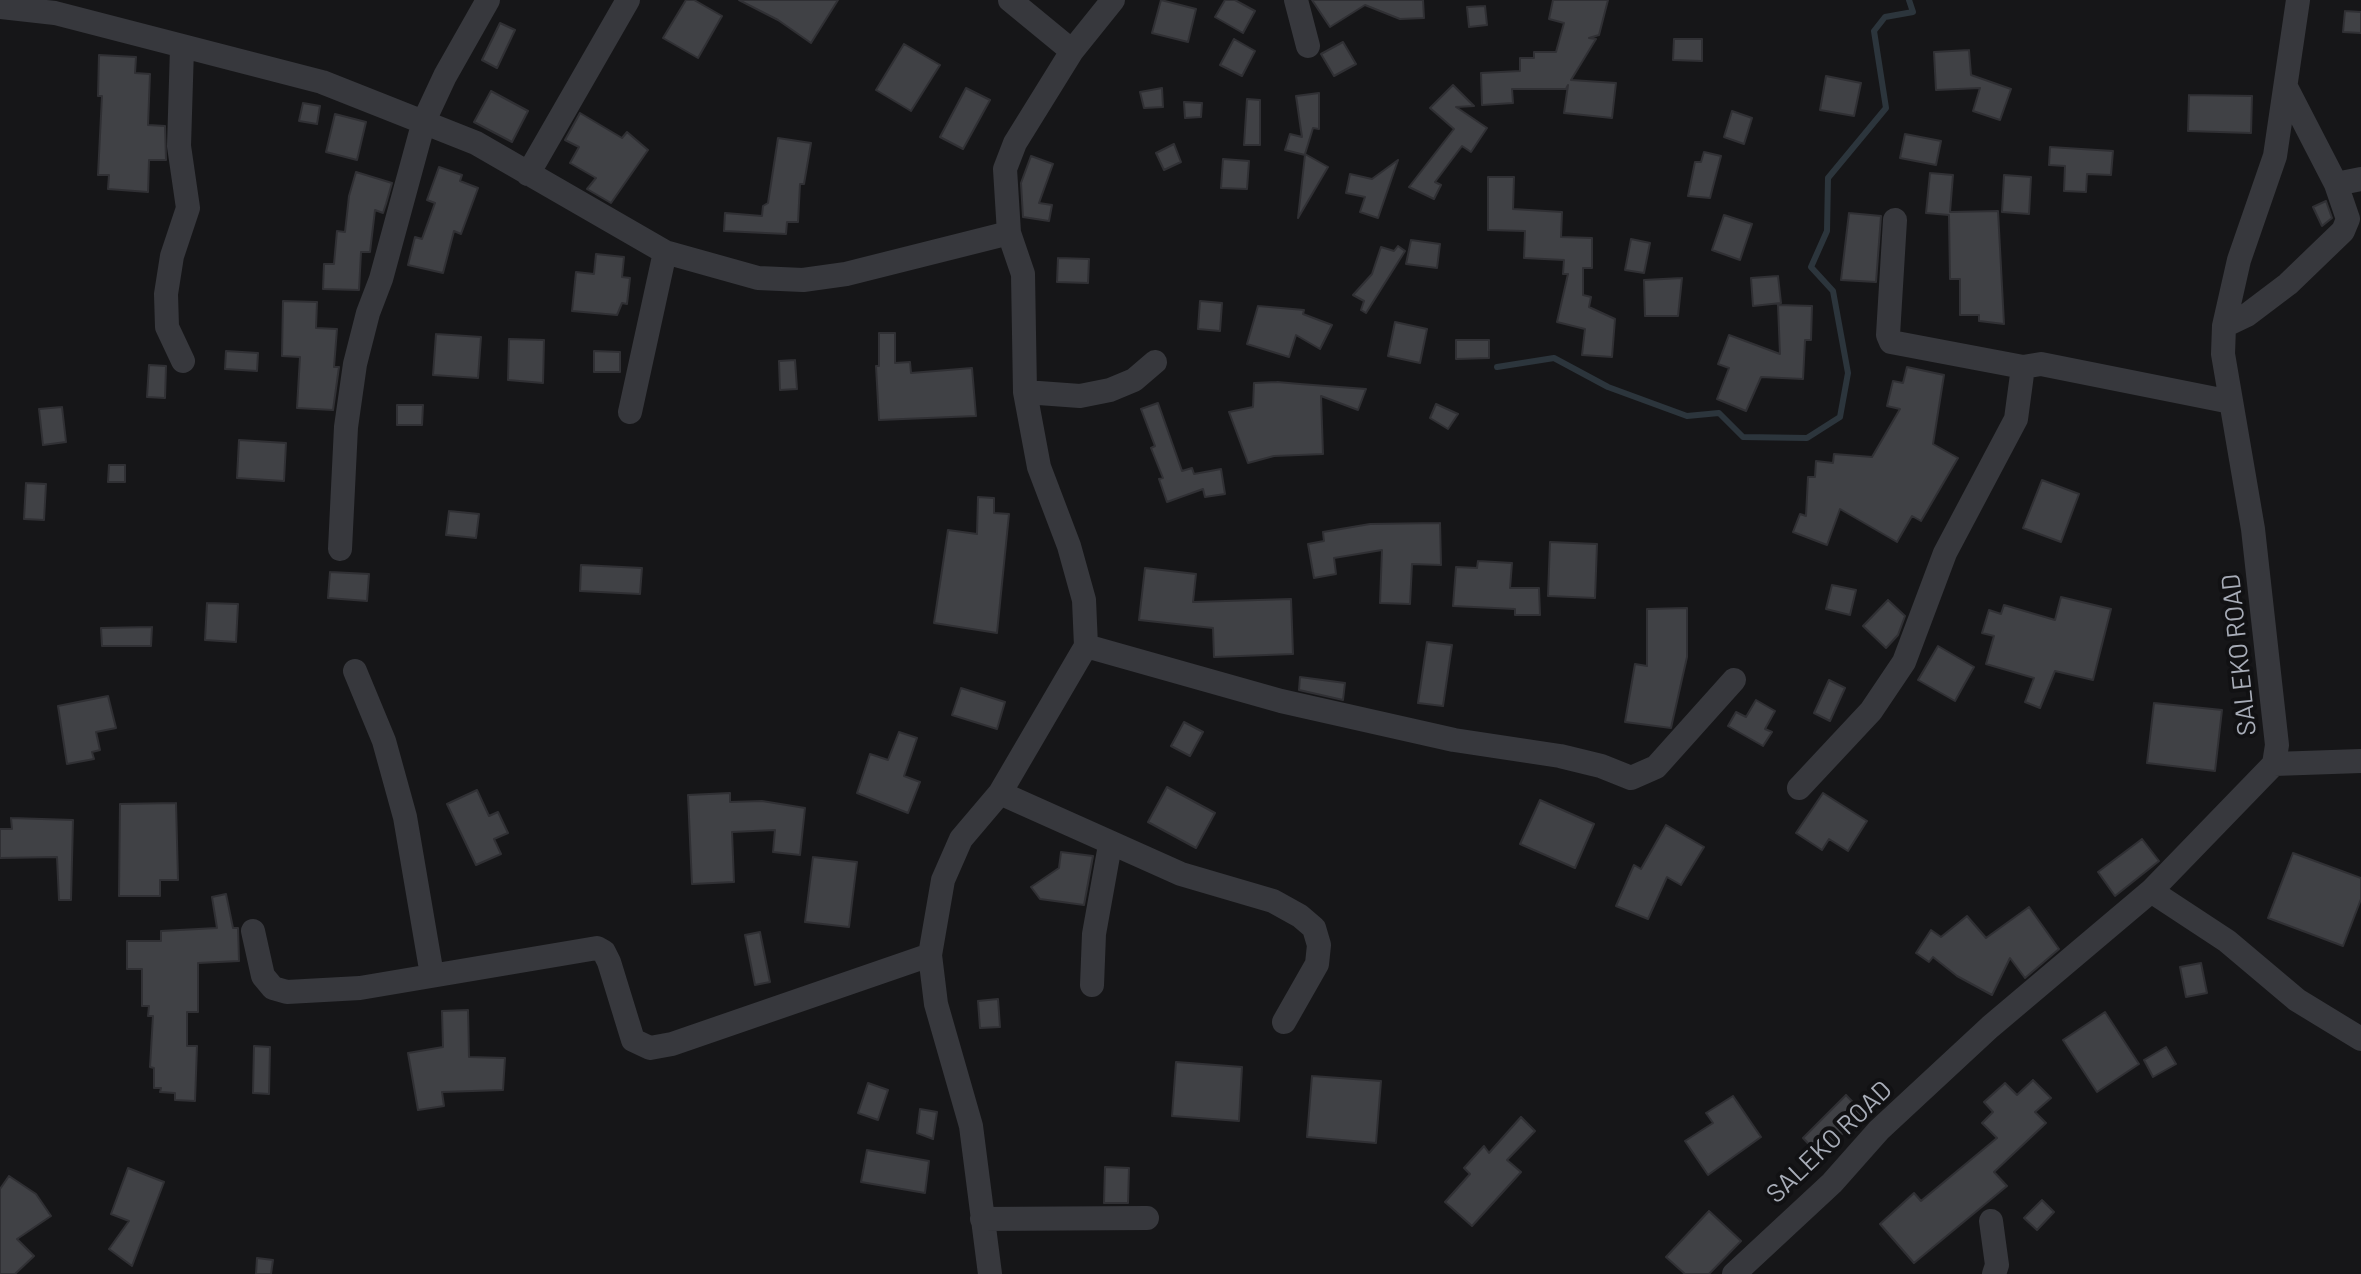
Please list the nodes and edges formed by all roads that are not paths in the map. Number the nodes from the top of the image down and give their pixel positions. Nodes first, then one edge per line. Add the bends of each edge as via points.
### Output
1 (488, 0) edge
2 (628, 0) edge
3 (1010, 0) edge
4 (1113, 0) edge
5 (1296, 0) edge
6 (2298, 0) edge
7 (0, 7) edge
8 (1308, 46) dead end
9 (182, 48) junction
10 (1072, 51) junction
11 (2287, 89) junction
12 (424, 121) junction
13 (528, 174) junction
14 (2361, 179) edge
15 (2336, 184) junction
16 (1895, 220) dead end
17 (1009, 233) junction
18 (665, 252) junction
19 (2224, 326) junction
20 (183, 361) dead end
21 (1155, 362) dead end
22 (2023, 367) junction
23 (1025, 392) junction
24 (2231, 402) junction
25 (630, 412) dead end
26 (340, 549) dead end
27 (1086, 646) junction
28 (355, 671) dead end
29 (1734, 680) dead end
30 (2361, 761) edge
31 (2274, 764) junction
32 (1799, 788) dead end
33 (1000, 793) junction
34 (1110, 845) junction
35 (2151, 891) junction
36 (253, 931) dead end
37 (930, 955) junction
38 (432, 975) junction
39 (1092, 985) dead end
40 (1284, 1022) dead end
41 (2361, 1039) edge
42 (1147, 1218) dead end
43 (982, 1219) junction
44 (1991, 1221) dead end
45 (990, 1274) edge
46 (1734, 1274) edge
47 (1994, 1274) edge

1 - 12 street
2 - 13 street
3 - 10 street
4 - 10 street
5 - 8 street
6 - 11 street, SALEKO ROAD
7 - 9 street via 55,13
9 - 12 street via 322,82
9 - 20 street via 179,146 188,208 166,294 167,327
10 - 17 street via 1015,143 1005,169
11 - 15 street
11 - 19 street, SALEKO ROAD via 2275,156 2239,260
12 - 13 street via 476,143
12 - 26 street via 355,364
13 - 18 street
14 - 15 street
15 - 19 street via 2348,212 2343,231 2268,301
16 - 22 street via 1891,342
17 - 18 street via 803,280 758,278
17 - 23 street via 1023,274
18 - 25 street
19 - 24 street, SALEKO ROAD
21 - 23 street via 1134,380 1110,390 1080,396
22 - 24 street via 2041,364
22 - 32 street via 2010,434 1945,553 1904,662 1871,711
23 - 27 street via 1039,467 1084,600
24 - 31 street, SALEKO ROAD via 2253,529 2277,745
27 - 29 street via 1281,701 1454,740 1560,756 1631,778 1656,767
27 - 33 street
28 - 38 street via 384,741 405,817
30 - 31 street
31 - 35 street, SALEKO ROAD
33 - 34 street
33 - 37 street via 961,839 943,880
34 - 39 street via 1094,934
34 - 40 street via 1181,874 1273,901 1314,928 1317,964
35 - 41 street via 2227,941 2297,1000
35 - 46 street, SALEKO ROAD via 1979,1038
36 - 38 street via 263,976 273,988 287,992 360,988
37 - 38 street via 650,1048 633,1040 609,962 597,948
37 - 43 street via 936,1004 971,1126
42 - 43 street
43 - 45 street
44 - 47 street

